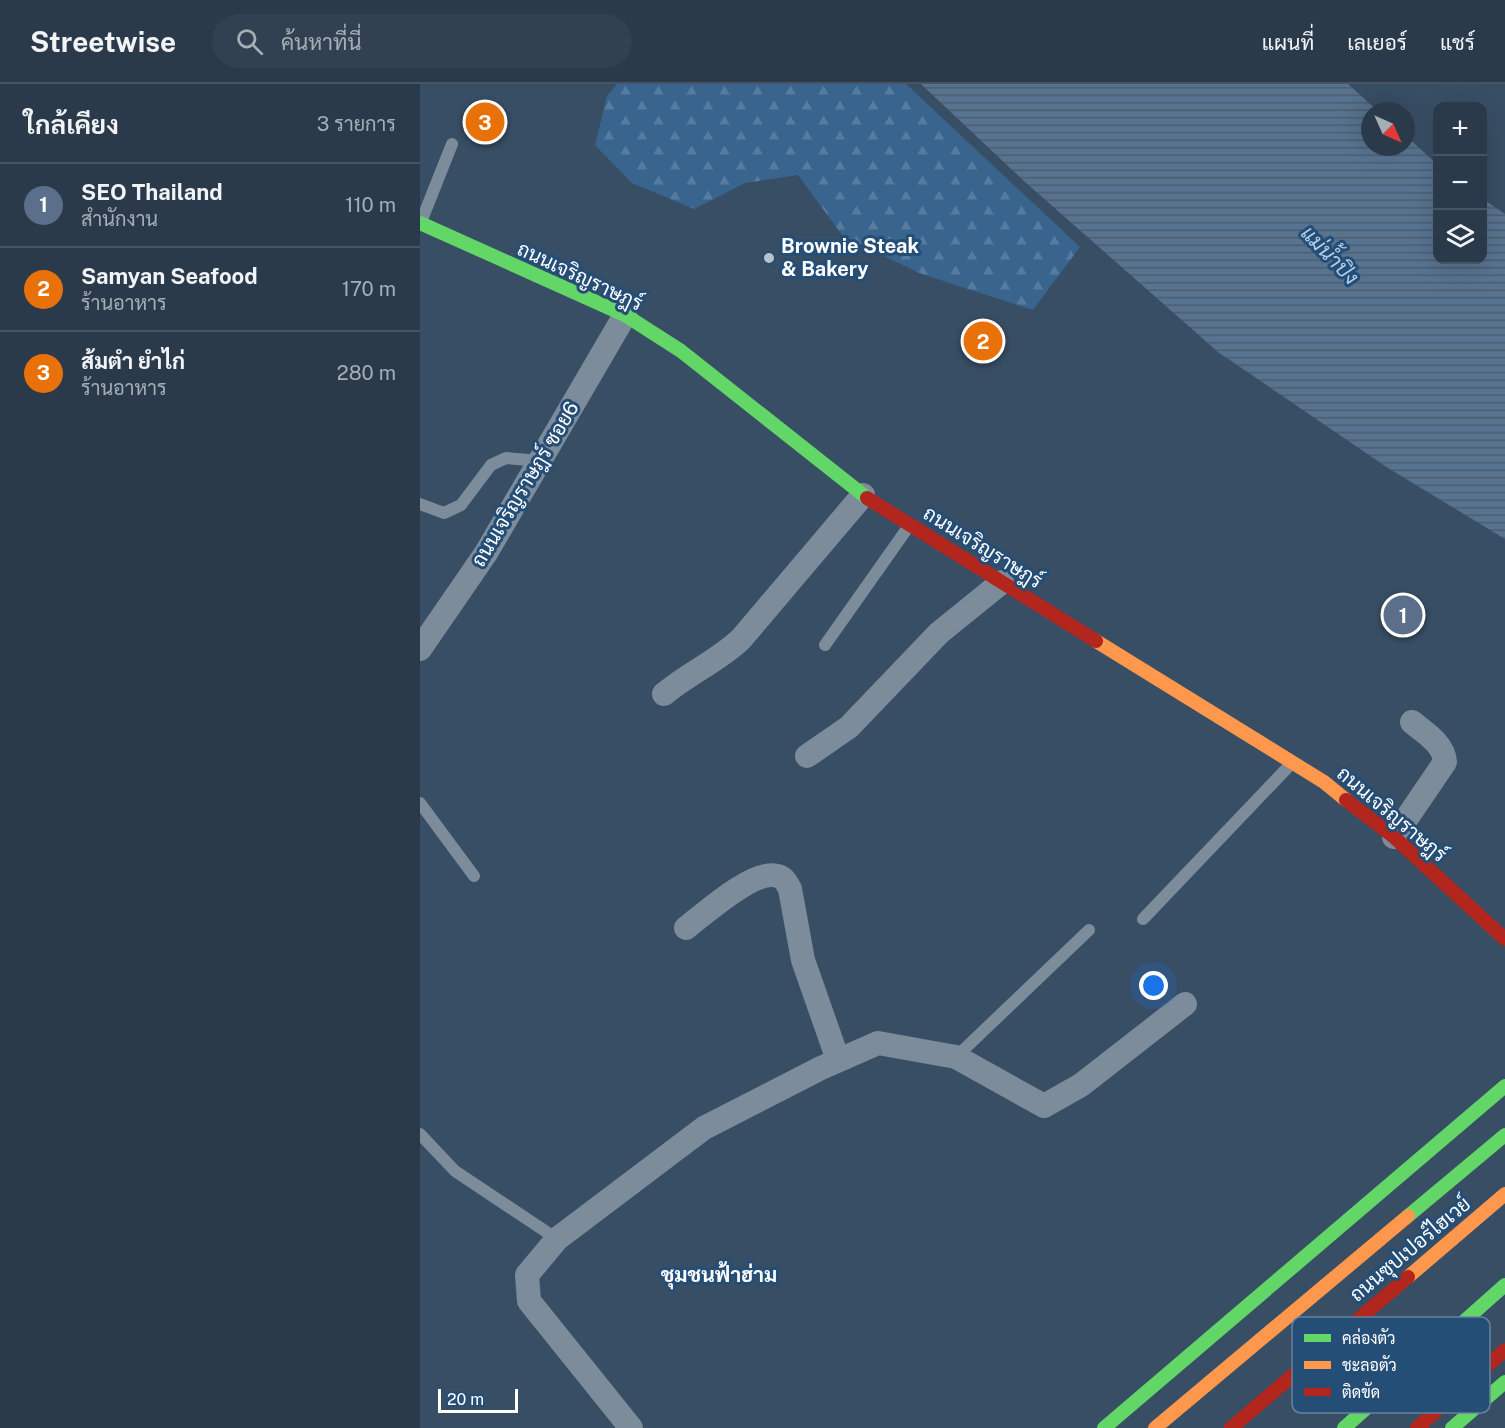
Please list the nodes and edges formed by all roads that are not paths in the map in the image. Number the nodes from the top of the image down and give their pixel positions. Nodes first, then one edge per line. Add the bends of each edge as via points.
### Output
1 (452, 144) dead end
2 (420, 223) edge
3 (625, 315) junction
4 (540, 461) junction
5 (863, 495) junction
6 (420, 504) edge
7 (909, 525) junction
8 (1002, 582) junction
9 (825, 645) dead end
10 (420, 649) edge
11 (664, 694) dead end
12 (1413, 722) dead end
13 (807, 756) dead end
14 (1293, 762) junction
15 (420, 803) edge
16 (1394, 837) junction
17 (474, 876) dead end
18 (1143, 919) dead end
19 (686, 928) dead end
20 (1089, 930) dead end
21 (1505, 939) edge
22 (1185, 1004) dead end
23 (956, 1057) junction
24 (838, 1060) junction
25 (1505, 1086) edge
26 (420, 1134) edge
27 (1505, 1135) edge
28 (1505, 1194) edge
29 (557, 1239) junction
30 (1505, 1285) edge
31 (1362, 1317) edge
32 (1469, 1317) edge
33 (1505, 1350) edge
34 (1490, 1363) edge
35 (1292, 1377) edge
36 (1505, 1382) edge
37 (1490, 1395) edge
38 (1260, 1404) junction
39 (1361, 1413) edge
40 (1434, 1413) edge
41 (1469, 1413) edge
42 (630, 1428) edge
43 (1104, 1428) edge
44 (1155, 1428) edge
45 (1213, 1428) edge
46 (1231, 1428) edge
47 (1344, 1428) edge
48 (1417, 1428) edge
49 (1452, 1428) edge

1 - 2 lane
2 - 3 main road, ถนนเจริญราษฎร์
3 - 4 street, ถนนเจริญราษฎร์ ซอย6
3 - 5 main road, ถนนเจริญราษฎร์ via 681,351
4 - 6 lane via 506,458 491,465 460,505 444,513
4 - 10 street, ถนนเจริญราษฎร์ ซอย6 via 486,553
5 - 7 main road, ถนนเจริญราษฎร์
5 - 11 street via 741,639 724,655 689,674
7 - 8 main road, ถนนเจริญราษฎร์
7 - 9 lane
8 - 13 street via 939,633 849,727
8 - 14 main road, ถนนเจริญราษฎร์
12 - 16 street via 1440,746 1445,762
14 - 16 main road, ถนนเจริญราษฎร์
14 - 18 lane
15 - 17 lane
16 - 21 main road, ถนนเจริญราษฎร์
19 - 24 street via 756,879 774,875 785,880 803,960
20 - 23 lane
22 - 23 street via 1081,1085 1044,1106
23 - 24 street via 878,1043
24 - 29 street via 704,1128
25 - 43 main road
26 - 29 lane via 455,1171
27 - 44 main road
28 - 31 main road, ถนนซุปเปอร์ไฮเวย์
29 - 42 street via 527,1275 529,1301
30 - 32 main road
33 - 34 main road
35 - 38 main road, ถนนซุปเปอร์ไฮเวย์
36 - 37 main road
38 - 45 main road
38 - 46 main road, ถนนซุปเปอร์ไฮเวย์
39 - 47 main road
40 - 48 main road
41 - 49 main road

